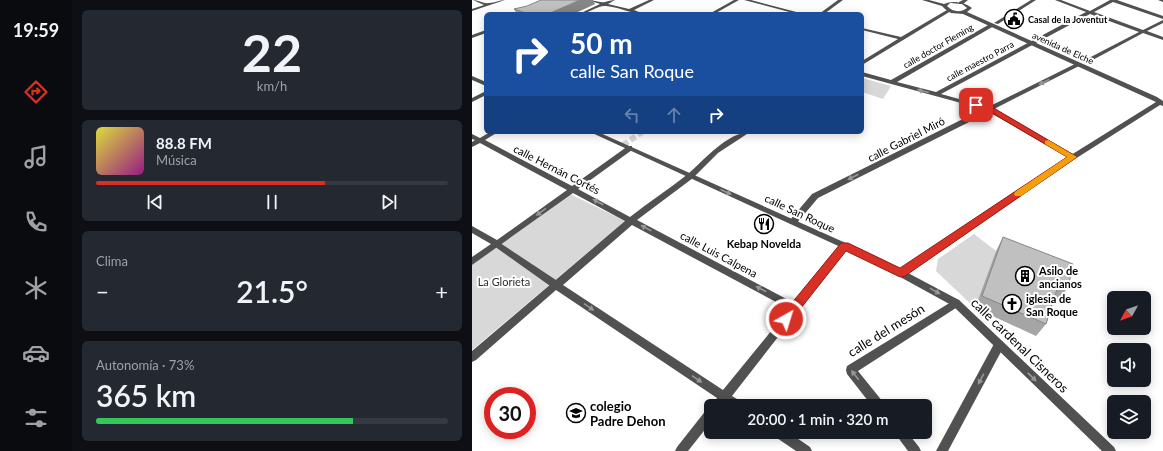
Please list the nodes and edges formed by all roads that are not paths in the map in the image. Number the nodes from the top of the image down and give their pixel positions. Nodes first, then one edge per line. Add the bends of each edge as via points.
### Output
1 (475, 0) edge
2 (503, 0) edge
3 (590, 0) edge
4 (613, 0) edge
5 (652, 0) edge
6 (737, 0) edge
7 (746, 0) edge
8 (841, 0) edge
9 (924, 0) edge
10 (938, 0) edge
11 (1034, 0) edge
12 (1057, 0) edge
13 (1113, 0) edge
14 (1160, 0) edge
15 (964, 1) edge
16 (1163, 1) edge
17 (604, 4) junction
18 (946, 4) junction
19 (488, 5) junction
20 (472, 10) edge
21 (630, 11) junction
22 (949, 11) junction
23 (966, 11) junction
24 (586, 12) edge
25 (634, 12) edge
26 (715, 12) edge
27 (794, 12) edge
28 (824, 12) edge
29 (1091, 13) junction
30 (1163, 18) edge
31 (1163, 22) edge
32 (994, 24) junction
33 (864, 30) edge
34 (484, 32) edge
35 (1143, 32) junction
36 (472, 37) edge
37 (902, 39) junction
38 (1163, 39) edge
39 (1035, 42) junction
40 (864, 62) edge
41 (1082, 63) junction
42 (864, 75) edge
43 (472, 78) edge
44 (484, 82) edge
45 (892, 82) junction
46 (484, 94) edge
47 (937, 94) junction
48 (1160, 99) edge
49 (472, 100) edge
50 (989, 109) junction
51 (492, 134) edge
52 (598, 134) edge
53 (744, 134) edge
54 (472, 136) edge
55 (480, 141) junction
56 (472, 145) edge
57 (630, 148) junction
58 (1073, 157) junction
59 (690, 176) junction
60 (573, 189) junction
61 (632, 220) junction
62 (793, 222) junction
63 (472, 228) edge
64 (497, 244) junction
65 (845, 246) junction
66 (472, 262) edge
67 (901, 273) junction
68 (556, 285) junction
69 (956, 303) junction
70 (795, 308) junction
71 (999, 345) junction
72 (472, 357) edge
73 (724, 397) junction
74 (727, 399) edge
75 (873, 399) edge
76 (704, 422) edge
77 (788, 439) edge
78 (905, 439) edge
79 (681, 451) edge
80 (806, 451) edge
81 (914, 451) edge
82 (942, 451) edge
83 (1110, 451) edge

1 - 19 street
2 - 19 street
3 - 17 street
4 - 17 street
5 - 21 street
6 - 26 street
7 - 27 street
8 - 28 street
9 - 18 street
10 - 18 street
11 - 32 street, calle doctor Fleming
12 - 29 street
13 - 29 street
13 - 30 street
14 - 16 street
15 - 18 street
15 - 23 street via 969,6
17 - 21 street
17 - 24 street
18 - 22 street via 944,8
19 - 20 street
21 - 25 street
22 - 23 street
22 - 37 street
23 - 32 street, avenida de Elche
29 - 35 street
29 - 39 street
31 - 35 street, calle Gabriel Miró
32 - 39 street, avenida de Elche
32 - 45 street, calle doctor Fleming
33 - 37 street
34 - 36 street
35 - 38 street
35 - 41 street, calle Gabriel Miró
37 - 40 street
39 - 41 street, avenida de Elche
39 - 47 street, calle maestro Parra
41 - 48 street, avenida de Elche
41 -> 50 street, calle Gabriel Miró
42 - 45 street
43 - 44 street
47 -> 45 street
46 - 49 street
47 - 50 street
48 - 58 street
50 - 58 street
50 -> 62 street, calle Gabriel Miró via 815,196
51 - 55 street
52 - 57 street, calle San Roque
53 - 59 street via 716,151
54 - 55 street, calle Hernán Cortés
55 - 56 street
55 - 60 street, calle Hernán Cortés
57 - 59 street, calle San Roque
57 - 60 street
58 - 67 street
59 - 61 street
59 -> 62 street, calle San Roque
61 -> 60 street, calle Hernán Cortés
60 -> 64 street
61 - 68 street
70 -> 61 street, calle Luis Calpena
62 - 65 street, calle San Roque
63 - 64 street
64 - 66 street
64 - 68 street
65 - 67 street, calle San Roque
65 - 70 street
67 -> 69 street, calle cardenal Cisneros
68 - 72 street
68 -> 73 street
69 - 71 street, calle cardenal Cisneros
75 -> 69 street, calle del mesón via 850,370
70 - 73 street
71 -> 82 street
71 -> 83 street, calle cardenal Cisneros
73 - 74 street
76 - 79 street
77 - 80 street
78 - 81 street

